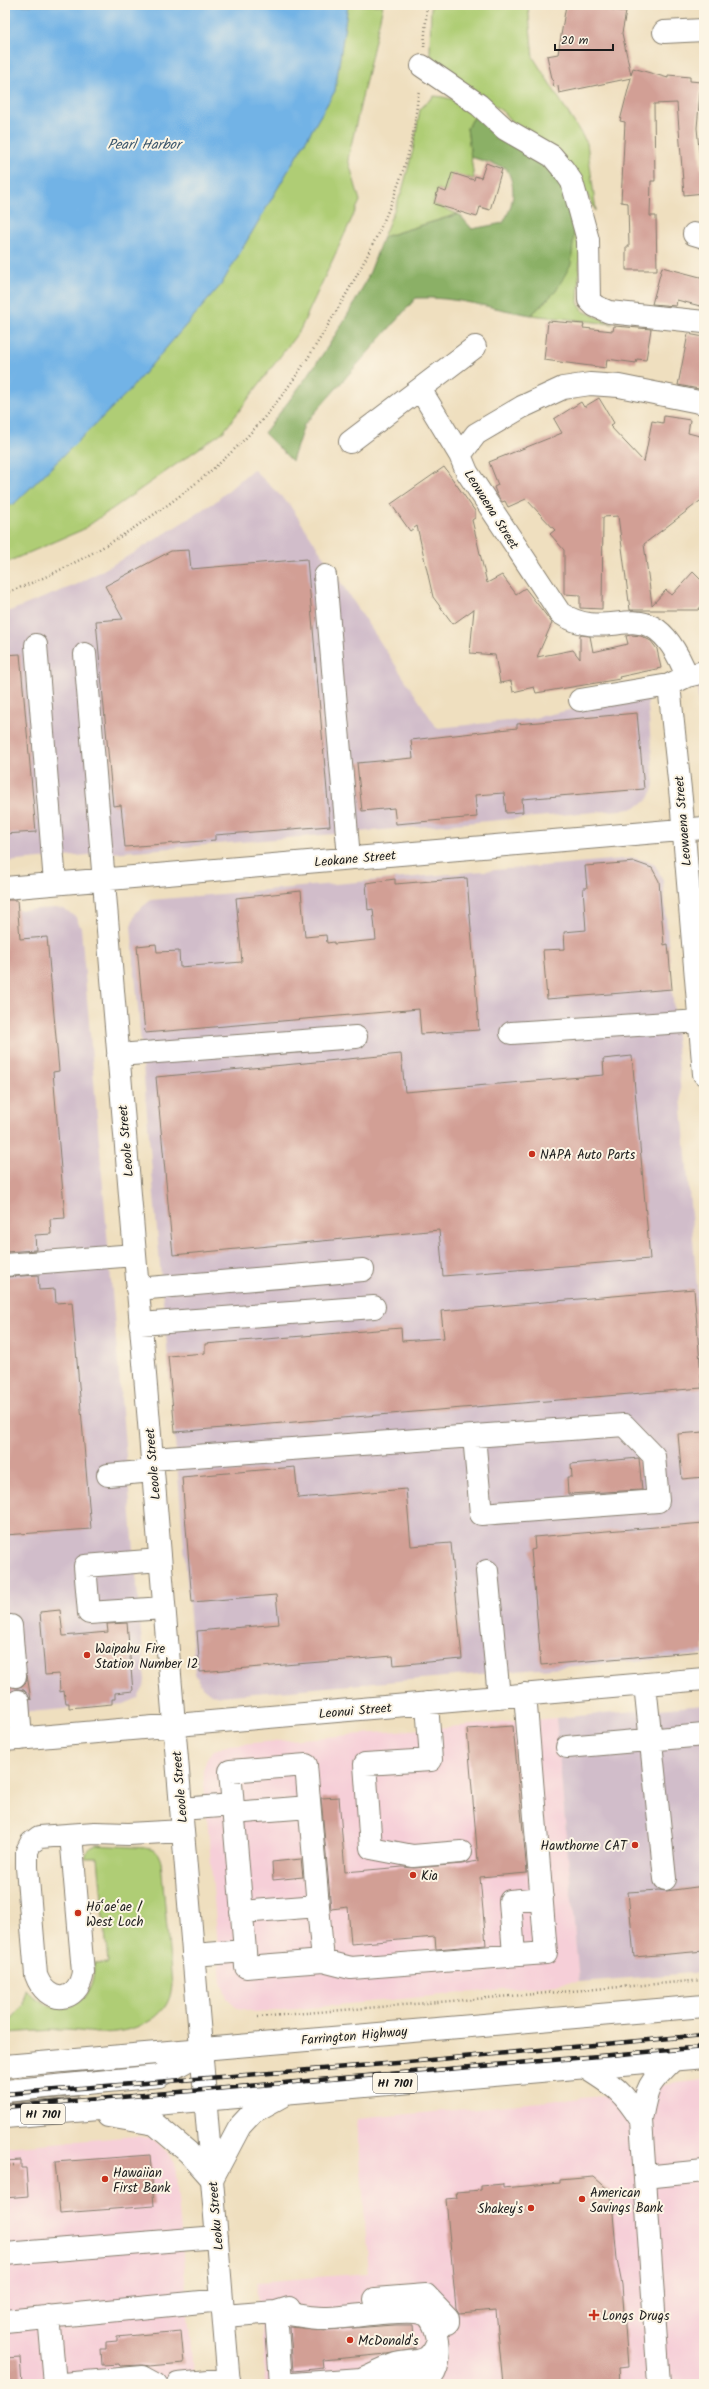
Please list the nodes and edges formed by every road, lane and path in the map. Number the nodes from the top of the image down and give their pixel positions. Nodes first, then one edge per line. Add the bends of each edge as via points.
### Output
1 (427, 5) edge
2 (704, 30) edge
3 (664, 32) dead end
4 (422, 66) junction
5 (704, 322) edge
6 (475, 347) dead end
7 (420, 389) junction
8 (704, 403) edge
9 (350, 442) dead end
10 (460, 455) junction
11 (326, 576) dead end
12 (5, 593) edge
13 (36, 645) dead end
14 (85, 654) dead end
15 (687, 678) edge
16 (580, 700) dead end
17 (694, 829) edge
18 (349, 858) junction
19 (103, 880) junction
20 (55, 884) junction
21 (5, 888) edge
22 (700, 1021) junction
23 (511, 1033) dead end
24 (356, 1038) dead end
25 (118, 1055) junction
26 (704, 1074) edge
27 (135, 1255) junction
28 (5, 1265) edge
29 (363, 1270) dead end
30 (137, 1289) junction
31 (374, 1307) dead end
32 (140, 1324) junction
33 (474, 1436) junction
34 (152, 1465) junction
35 (108, 1475) dead end
36 (160, 1560) junction
37 (487, 1571) dead end
38 (164, 1608) junction
39 (11, 1626) dead end
40 (15, 1676) dead end
41 (704, 1679) edge
42 (645, 1684) junction
43 (525, 1694) junction
44 (499, 1697) junction
45 (18, 1701) dead end
46 (427, 1703) junction
47 (174, 1726) junction
48 (704, 1735) edge
49 (13, 1739) edge
50 (651, 1740) junction
51 (567, 1747) dead end
52 (309, 1807) junction
53 (181, 1809) junction
54 (233, 1809) junction
55 (183, 1831) junction
56 (71, 1834) junction
57 (461, 1852) dead end
58 (665, 1879) dead end
59 (542, 1898) junction
60 (318, 1906) junction
61 (241, 1912) junction
62 (245, 1951) junction
63 (193, 1955) junction
64 (514, 1955) junction
65 (323, 1961) junction
66 (704, 1980) edge
67 (704, 2006) edge
68 (258, 2017) dead end
69 (201, 2048) junction
70 (704, 2057) edge
71 (673, 2060) junction
72 (5, 2066) edge
73 (584, 2067) junction
74 (5, 2091) edge
75 (291, 2092) junction
76 (205, 2100) junction
77 (81, 2111) junction
78 (5, 2117) edge
79 (641, 2120) junction
80 (15, 2165) dead end
81 (5, 2166) edge
82 (704, 2172) edge
83 (645, 2177) junction
84 (212, 2179) junction
85 (217, 2237) junction
86 (5, 2254) edge
87 (223, 2308) junction
88 (276, 2312) junction
89 (49, 2316) junction
90 (5, 2321) edge
91 (229, 2382) edge
92 (365, 2382) edge
93 (55, 2384) edge
94 (63, 2384) edge
95 (156, 2384) edge
96 (178, 2384) edge
97 (281, 2384) edge
98 (293, 2384) edge
99 (443, 2384) edge
100 (659, 2384) edge

1 - 4 path
2 - 3 street
4 - 5 street via 479,105 505,129 552,156 563,168 572,182 588,240 588,295 595,306 609,312
4 - 12 path via 410,146 383,223 354,282 301,370 268,412 234,449 182,494 88,555 52,574
6 - 7 street
7 - 9 street
7 - 10 street
8 - 10 street, Leowaena Street via 619,386 590,384 563,388 522,407 476,434
10 - 15 street, Leowaena Street via 467,472 560,613 580,624 650,624 661,631 680,657
11 - 18 street
13 - 20 street
14 - 19 street, Leoole Street
15 - 16 street
15 - 17 street, Leowaena Street
17 - 18 street, Leokane Street
17 - 22 street, Leowaena Street
18 - 19 street, Leokane Street
19 - 20 street, Leokane Street
19 - 25 street, Leoole Street
20 - 21 street, Leokane Street
22 - 23 street
22 - 26 street, Leowaena Street
24 - 25 street
25 - 27 street, Leoole Street
27 - 28 street
27 - 30 street, Leoole Street
29 - 30 street
30 - 32 street, Leoole Street
31 - 32 street
32 - 34 street, Leoole Street
33 - 33 street via 624,1425 654,1456 658,1500 481,1514
33 - 34 street
34 - 35 street
34 - 36 street, Leoole Street
36 - 38 street, Leoole Street
36 - 38 street via 85,1566 89,1614
37 - 44 street
38 - 47 street, Leoole Street
39 - 40 street
41 - 42 street, Leonui Street
42 - 43 street, Leonui Street
42 - 50 street
43 - 44 street, Leonui Street
43 - 59 street
44 - 46 street, Leonui Street
45 - 49 street
46 - 47 street, Leonui Street
46 - 57 street via 432,1760 365,1764 371,1848 412,1856
47 - 49 street, Leonui Street
47 - 53 street, Leoole Street
48 - 50 street
50 - 51 street
50 - 58 street
52 - 54 street
52 - 54 street via 306,1765 230,1771
52 - 60 street
53 - 54 street
53 - 55 street, Leoole Street
54 - 61 street
55 - 56 street
55 - 63 street, Leoole Street
56 - 56 street via 39,1837 31,1843 27,1851 36,1975 40,1987 46,1993 60,1997 76,1991 81,1984 83,1972
59 - 64 street via 510,1901
59 - 64 street via 546,1953
60 - 61 street
60 - 65 street
61 - 62 street
62 - 63 street
62 - 65 street via 246,1967
63 - 69 street, Leoole Street
64 - 65 street via 351,1968
66 - 68 path
67 - 69 street, Farrington Highway
69 - 72 street, Farrington Highway
69 - 74 street via 188,2060 159,2076
69 - 76 street, Leoku Street
70 - 71 street, HI 7101
71 - 73 street, HI 7101
71 - 79 street via 652,2080 646,2094
73 - 75 street, HI 7101
73 - 79 street via 616,2087 627,2098
75 - 76 street, HI 7101
75 - 84 street via 253,2112 240,2126
76 - 77 street, HI 7101
76 - 84 street, Leoku Street
77 - 78 street, HI 7101
77 - 84 street via 155,2124 188,2152
79 - 83 street
80 - 81 path
82 - 83 street
83 - 100 street
84 - 85 street, Leoku Street
85 - 86 street
85 - 87 street, Leoku Street
87 - 88 street
87 - 89 street
87 - 91 street, Leoku Street
88 - 92 street via 326,2318 417,2312 432,2319 436,2325 437,2343 434,2351 421,2362 394,2365
88 - 97 street
88 - 99 street via 295,2306 426,2296 448,2318 451,2367
89 - 90 street
89 - 93 street
91 - 96 street
92 - 98 street
94 - 95 street via 143,2377

